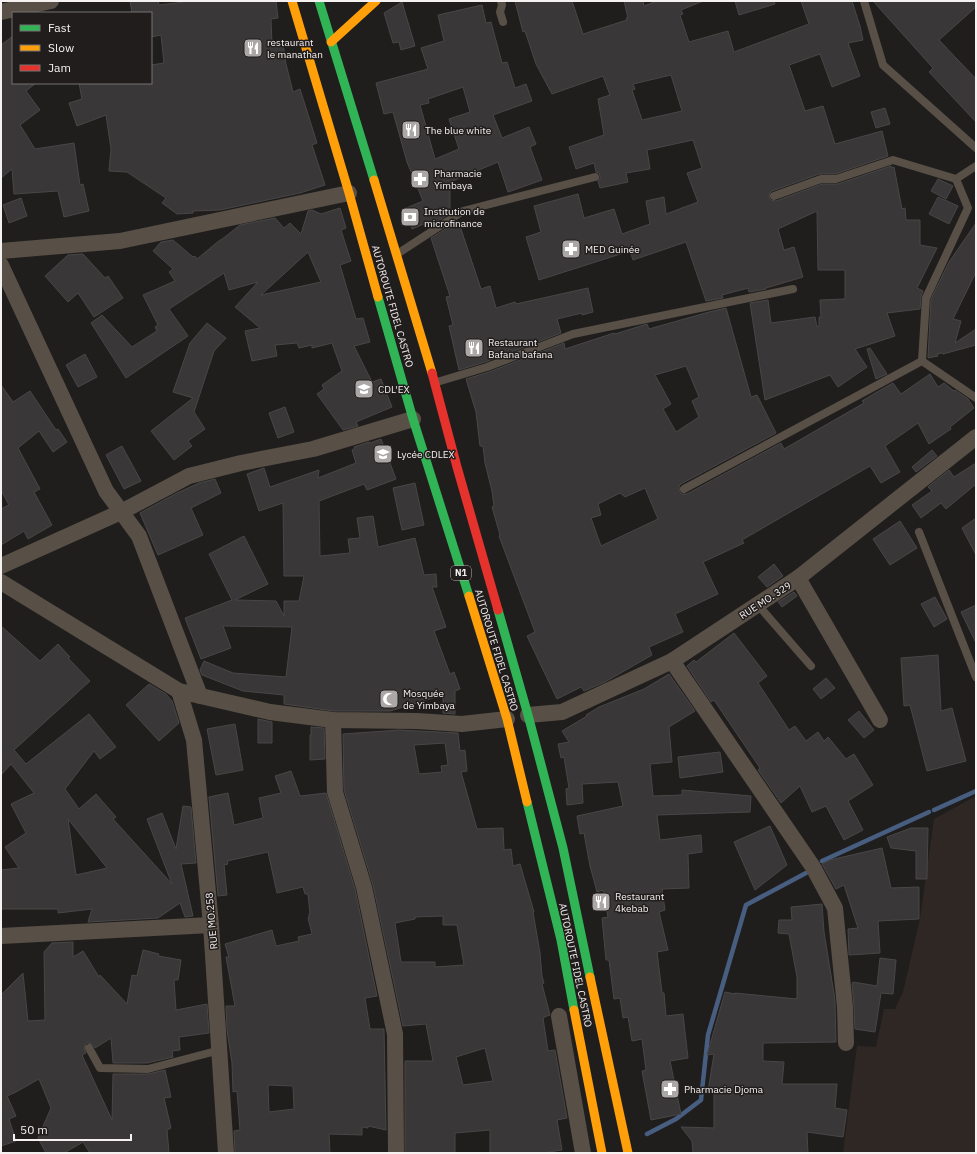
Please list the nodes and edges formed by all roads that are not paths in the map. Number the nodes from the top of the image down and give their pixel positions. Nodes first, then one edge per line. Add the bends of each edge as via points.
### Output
1 (51, 1) edge
2 (292, 1) edge
3 (319, 1) edge
4 (376, 1) edge
5 (501, 1) edge
6 (864, 1) edge
7 (1, 12) edge
8 (503, 22) dead end
9 (331, 42) junction
10 (976, 148) edge
11 (976, 166) edge
12 (595, 177) dead end
13 (956, 178) junction
14 (349, 193) junction
15 (774, 196) dead end
16 (1, 251) edge
17 (396, 255) junction
18 (1, 265) edge
19 (793, 289) dead end
20 (922, 362) junction
21 (434, 382) junction
22 (976, 398) edge
23 (413, 419) junction
24 (976, 437) edge
25 (684, 489) dead end
26 (121, 512) junction
27 (919, 532) dead end
28 (1, 566) edge
29 (798, 578) junction
30 (1, 582) edge
31 (758, 605) junction
32 (672, 661) junction
33 (811, 666) dead end
34 (976, 677) edge
35 (179, 691) junction
36 (200, 696) junction
37 (528, 715) junction
38 (507, 719) junction
39 (333, 720) junction
40 (880, 720) dead end
41 (212, 925) junction
42 (1, 936) edge
43 (560, 1016) dead end
44 (846, 1043) dead end
45 (89, 1048) dead end
46 (220, 1050) junction
47 (226, 1153) edge
48 (396, 1153) edge
49 (583, 1153) edge
50 (602, 1153) edge
51 (628, 1153) edge

1 - 7 street
2 - 14 main road, AUTOROUTE FIDEL CASTRO / N1
3 - 9 main road, AUTOROUTE FIDEL CASTRO / N1
4 - 9 main road
5 - 8 lane via 500,12
6 - 10 lane via 882,65
9 - 17 main road, AUTOROUTE FIDEL CASTRO / N1
11 - 13 lane
12 - 17 lane via 463,212
13 - 15 lane via 893,160 836,179 821,179
13 - 20 lane via 968,208 926,298
14 - 16 street via 120,241
14 - 23 main road, AUTOROUTE FIDEL CASTRO / N1
17 - 21 main road, AUTOROUTE FIDEL CASTRO / N1
18 - 26 street via 106,491
19 - 21 lane via 573,334 487,368
20 - 22 lane
20 - 25 lane
21 - 37 main road, AUTOROUTE FIDEL CASTRO / N1
23 - 26 street via 313,449 189,476
23 - 38 main road, AUTOROUTE FIDEL CASTRO / N1
24 - 29 street, RUE MO. 329
26 - 28 street
26 - 36 street via 139,536
27 - 34 lane
29 - 31 street, RUE MO. 329
29 - 40 street
30 - 35 street
31 - 32 street, RUE MO. 329
31 - 33 lane
32 - 37 street, RUE MO. 329 via 562,712
32 - 44 street via 812,867 835,908 846,1007
35 - 36 street
35 - 41 street, RUE MO.258 via 194,740
36 - 39 street via 270,712
37 - 51 main road, AUTOROUTE FIDEL CASTRO / N1 via 563,848
38 - 39 street via 462,724
38 - 50 main road, AUTOROUTE FIDEL CASTRO / N1 via 561,940
39 - 48 street via 335,792 364,887 395,1034
41 - 42 street
41 - 46 street, RUE MO.258
43 - 49 street
45 - 46 lane via 100,1068 148,1069
46 - 47 street, RUE MO.258

